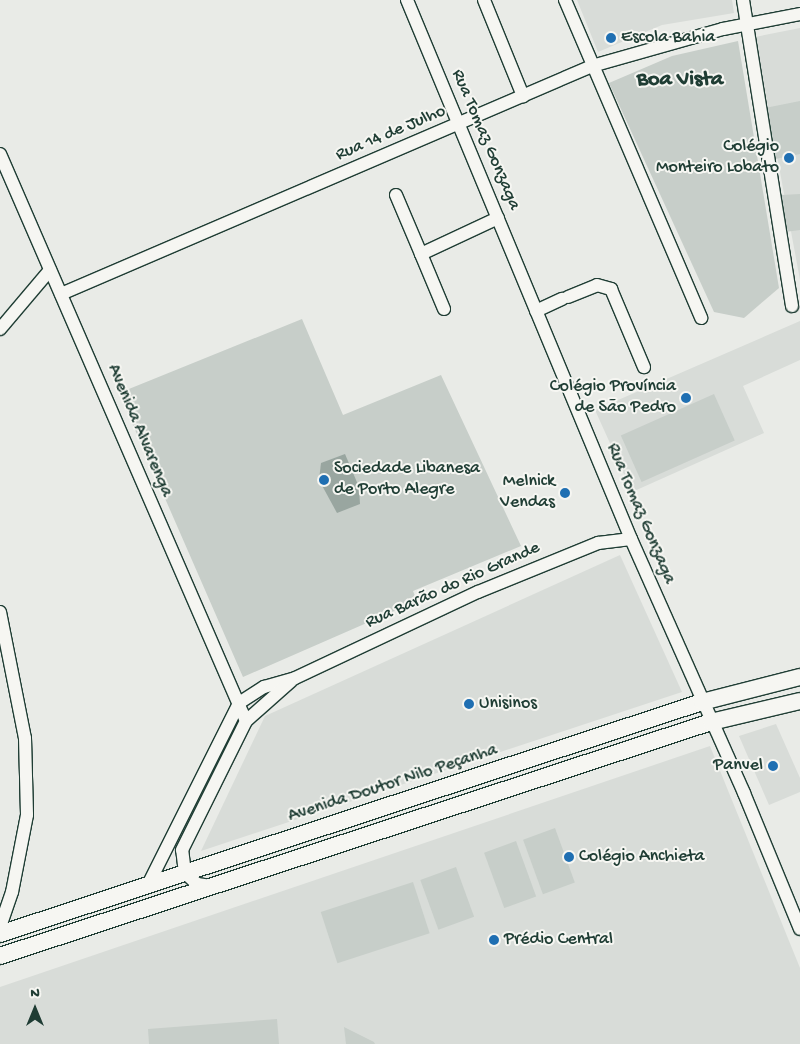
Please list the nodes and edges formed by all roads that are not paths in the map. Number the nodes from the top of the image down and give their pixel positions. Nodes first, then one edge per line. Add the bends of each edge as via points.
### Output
1 (407, 0) edge
2 (484, 0) edge
3 (565, 0) edge
4 (743, 0) edge
5 (800, 14) edge
6 (747, 24) junction
7 (592, 66) junction
8 (523, 96) junction
9 (459, 123) junction
10 (0, 154) edge
11 (396, 195) dead end
12 (498, 218) junction
13 (421, 254) junction
14 (50, 270) junction
15 (61, 294) junction
16 (792, 306) dead end
17 (444, 309) dead end
18 (536, 311) junction
19 (701, 318) dead end
20 (0, 329) edge
21 (644, 367) dead end
22 (631, 539) junction
23 (0, 612) edge
24 (800, 677) edge
25 (295, 678) junction
26 (800, 701) edge
27 (702, 702) junction
28 (239, 703) junction
29 (246, 721) junction
30 (711, 722) junction
31 (195, 790) junction
32 (199, 813) junction
33 (186, 873) junction
34 (148, 885) junction
35 (213, 886) junction
36 (0, 927) edge
37 (800, 928) edge
38 (0, 934) edge
39 (0, 956) edge

1 - 9 street, Rua Tomaz Gonzaga
2 - 8 street
3 - 7 street
4 - 6 street
5 - 6 street, Rua 14 de Julho
6 - 7 street, Rua 14 de Julho
6 - 16 street
7 - 8 street, Rua 14 de Julho
7 - 19 street
8 - 9 street, Rua 14 de Julho
9 - 12 street, Rua Tomaz Gonzaga
9 - 15 street, Rua 14 de Julho
10 - 14 street, Avenida Alvarenga
11 - 13 street
12 - 13 street
12 - 18 street, Rua Tomaz Gonzaga
13 - 17 street
14 - 15 street, Avenida Alvarenga
14 - 20 street
15 - 28 street, Avenida Alvarenga
18 - 21 street via 597,285 611,289
18 - 22 street, Rua Tomaz Gonzaga
22 - 25 street, Rua Barão do Rio Grande via 598,543 559,558 478,592
22 - 27 street, Rua Tomaz Gonzaga
23 - 36 street via 25,738 27,815 12,892
24 - 27 main road, Avenida Doutor Nilo Peçanha
25 - 28 street, Rua Barão do Rio Grande via 264,687
25 - 29 street, Rua Barão do Rio Grande
26 - 30 main road
27 - 30 street, Rua Tomaz Gonzaga
27 - 33 main road, Avenida Doutor Nilo Peçanha
28 - 29 street, Avenida Alvarenga
28 - 31 street
29 - 32 street
30 - 35 main road
30 - 37 street, Rua Tomaz Gonzaga
31 - 32 street
31 - 34 street
32 - 33 street via 182,850 181,863
33 - 34 main road, Avenida Doutor Nilo Peçanha
33 - 35 street via 197,884
34 - 38 main road, Avenida Doutor Nilo Peçanha
35 - 39 main road

